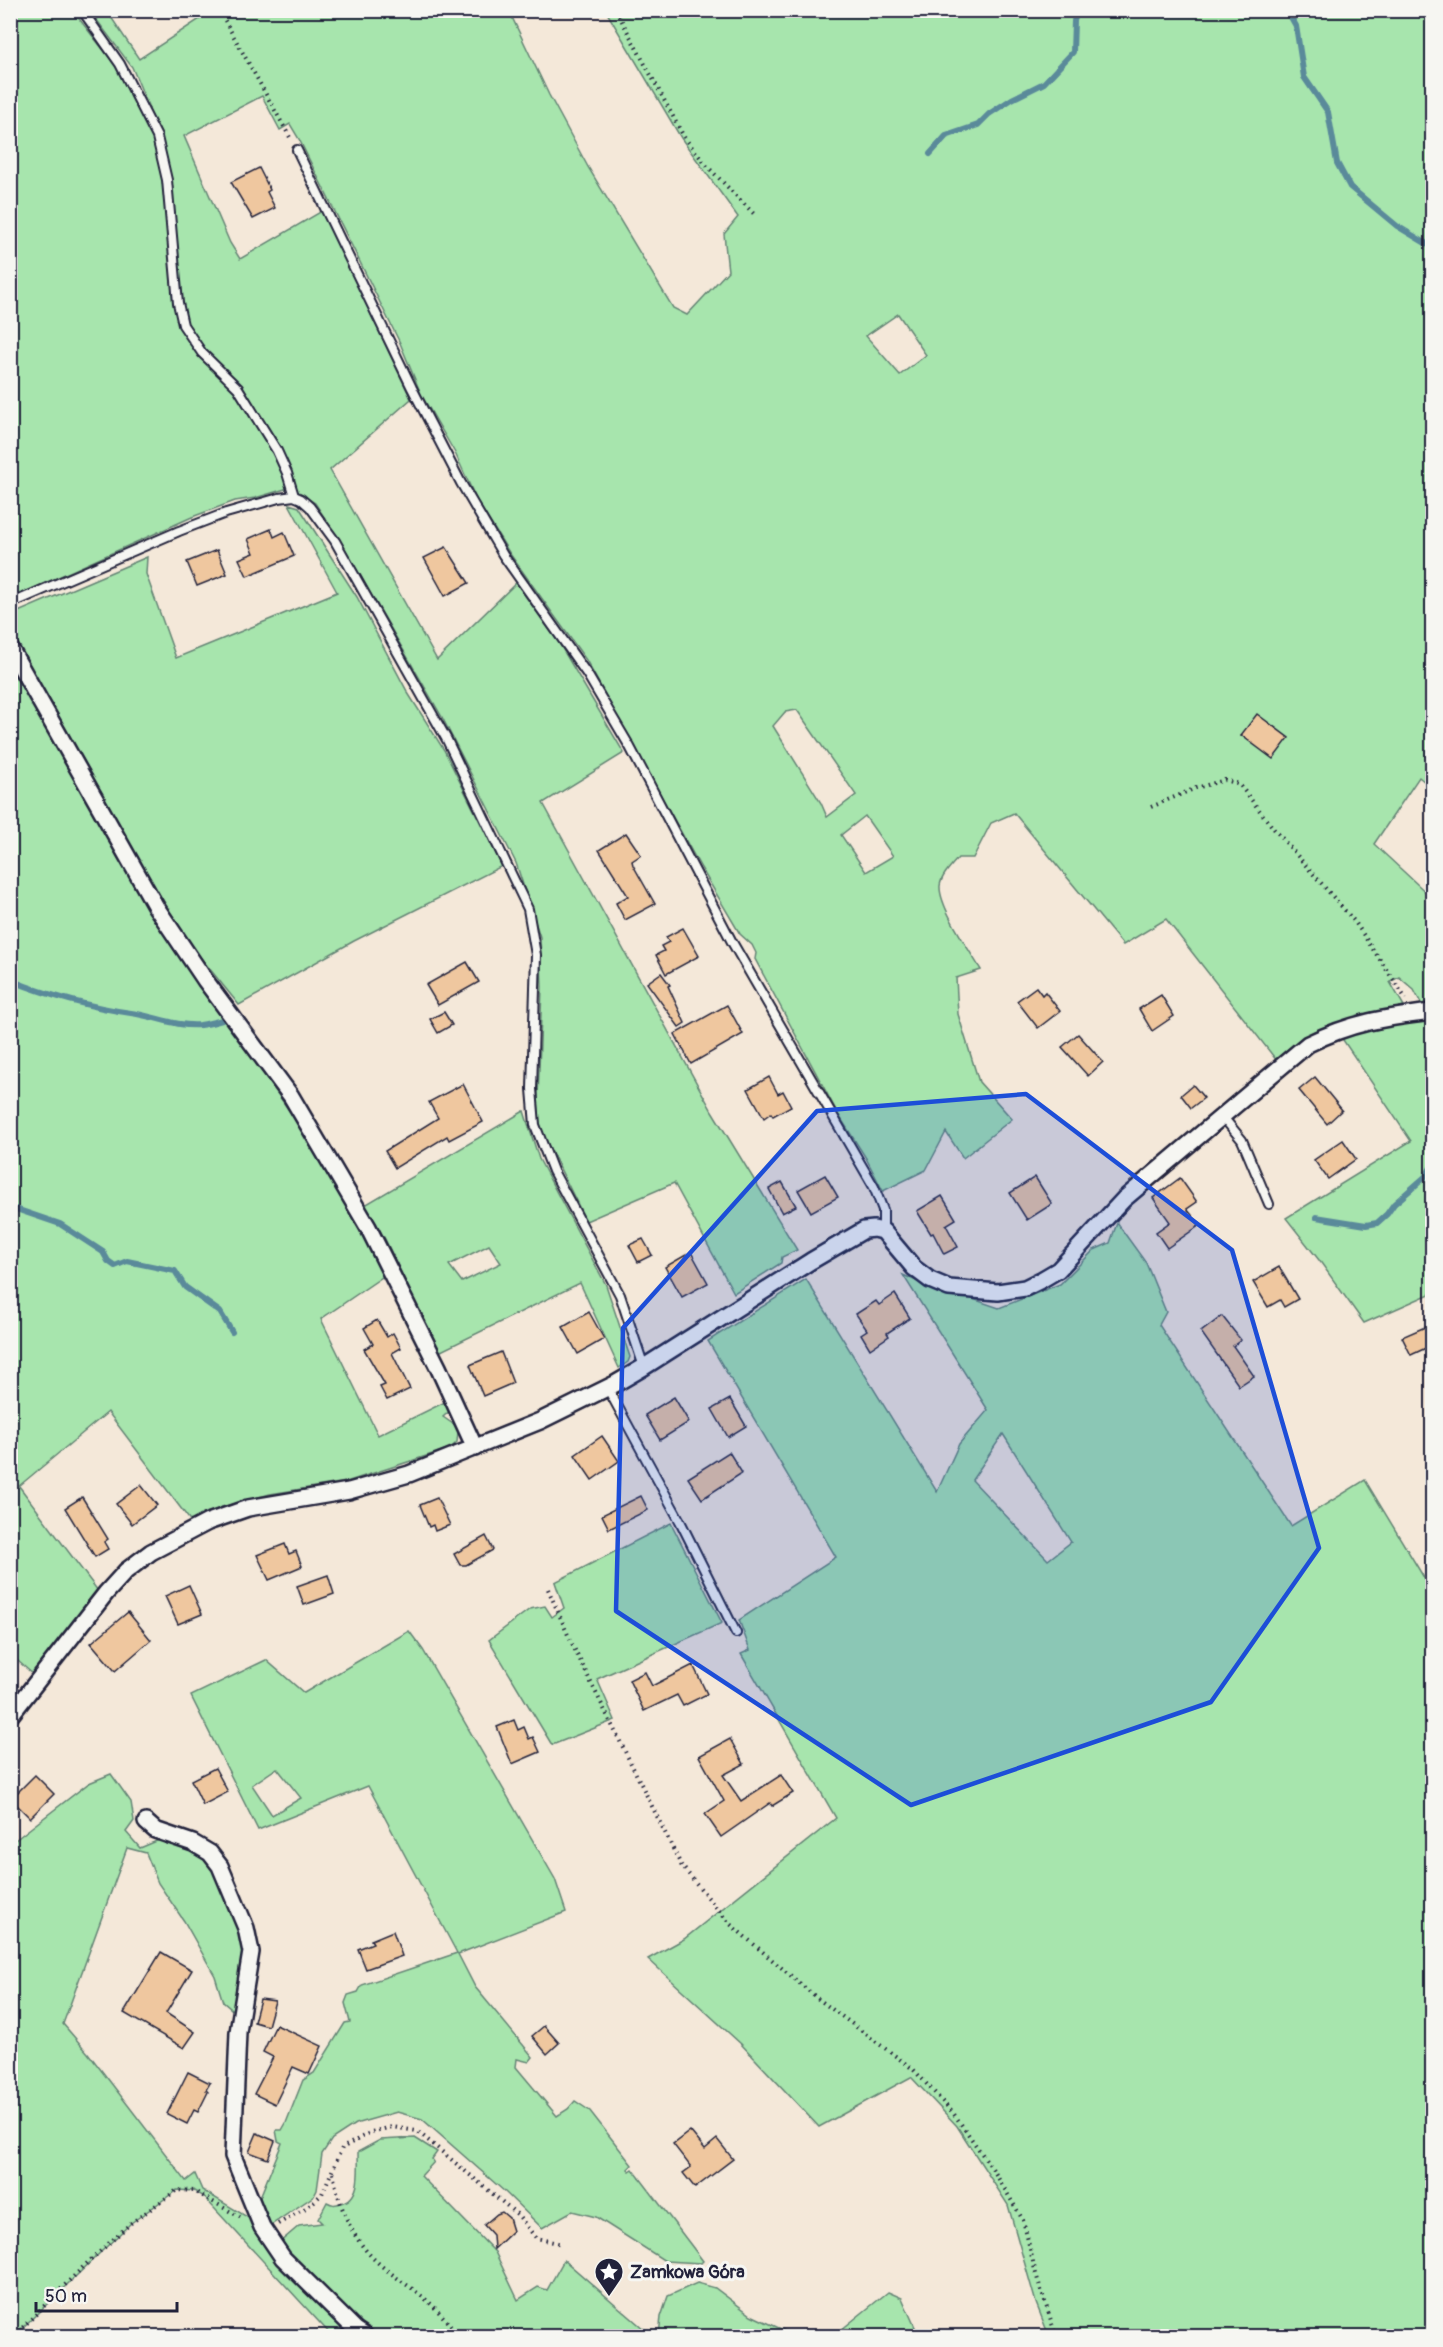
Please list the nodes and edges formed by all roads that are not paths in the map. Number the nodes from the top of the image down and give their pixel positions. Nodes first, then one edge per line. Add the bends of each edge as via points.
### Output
1 (82, 10) edge
2 (297, 150) road end
3 (294, 496) junction
4 (10, 604) edge
5 (10, 648) edge
6 (1425, 1013) edge
7 (1222, 1116) junction
8 (1269, 1204) dead end
9 (883, 1231) junction
10 (644, 1367) junction
11 (607, 1387) junction
12 (475, 1448) junction
13 (736, 1633) dead end
14 (10, 1716) edge
15 (146, 1822) dead end
16 (365, 2337) edge

1 - 3 lane via 120,64 157,137 167,180 183,325 202,353 238,388 277,451
2 - 9 lane via 460,483 510,566 587,674 630,747 732,942 874,1187 884,1210
3 - 4 lane via 226,513 178,531
3 - 10 lane via 310,507 340,551 447,740 528,909 536,955 532,1089 535,1125 553,1171 620,1295
5 - 12 street via 156,907 291,1096 368,1227
6 - 7 street via 1368,1021 1308,1044
7 - 8 lane via 1242,1140
7 - 9 street via 1124,1199 1058,1270 1025,1288 998,1292 949,1288 914,1268
9 - 10 street via 874,1228 855,1235
10 - 11 street
11 - 12 street
11 - 13 lane
12 - 14 street via 409,1474 349,1491 248,1508 208,1522 151,1552 106,1593
15 - 16 street via 155,1830 210,1852 220,1866 246,1928 251,1952 238,2032 233,2156 265,2232 283,2258

